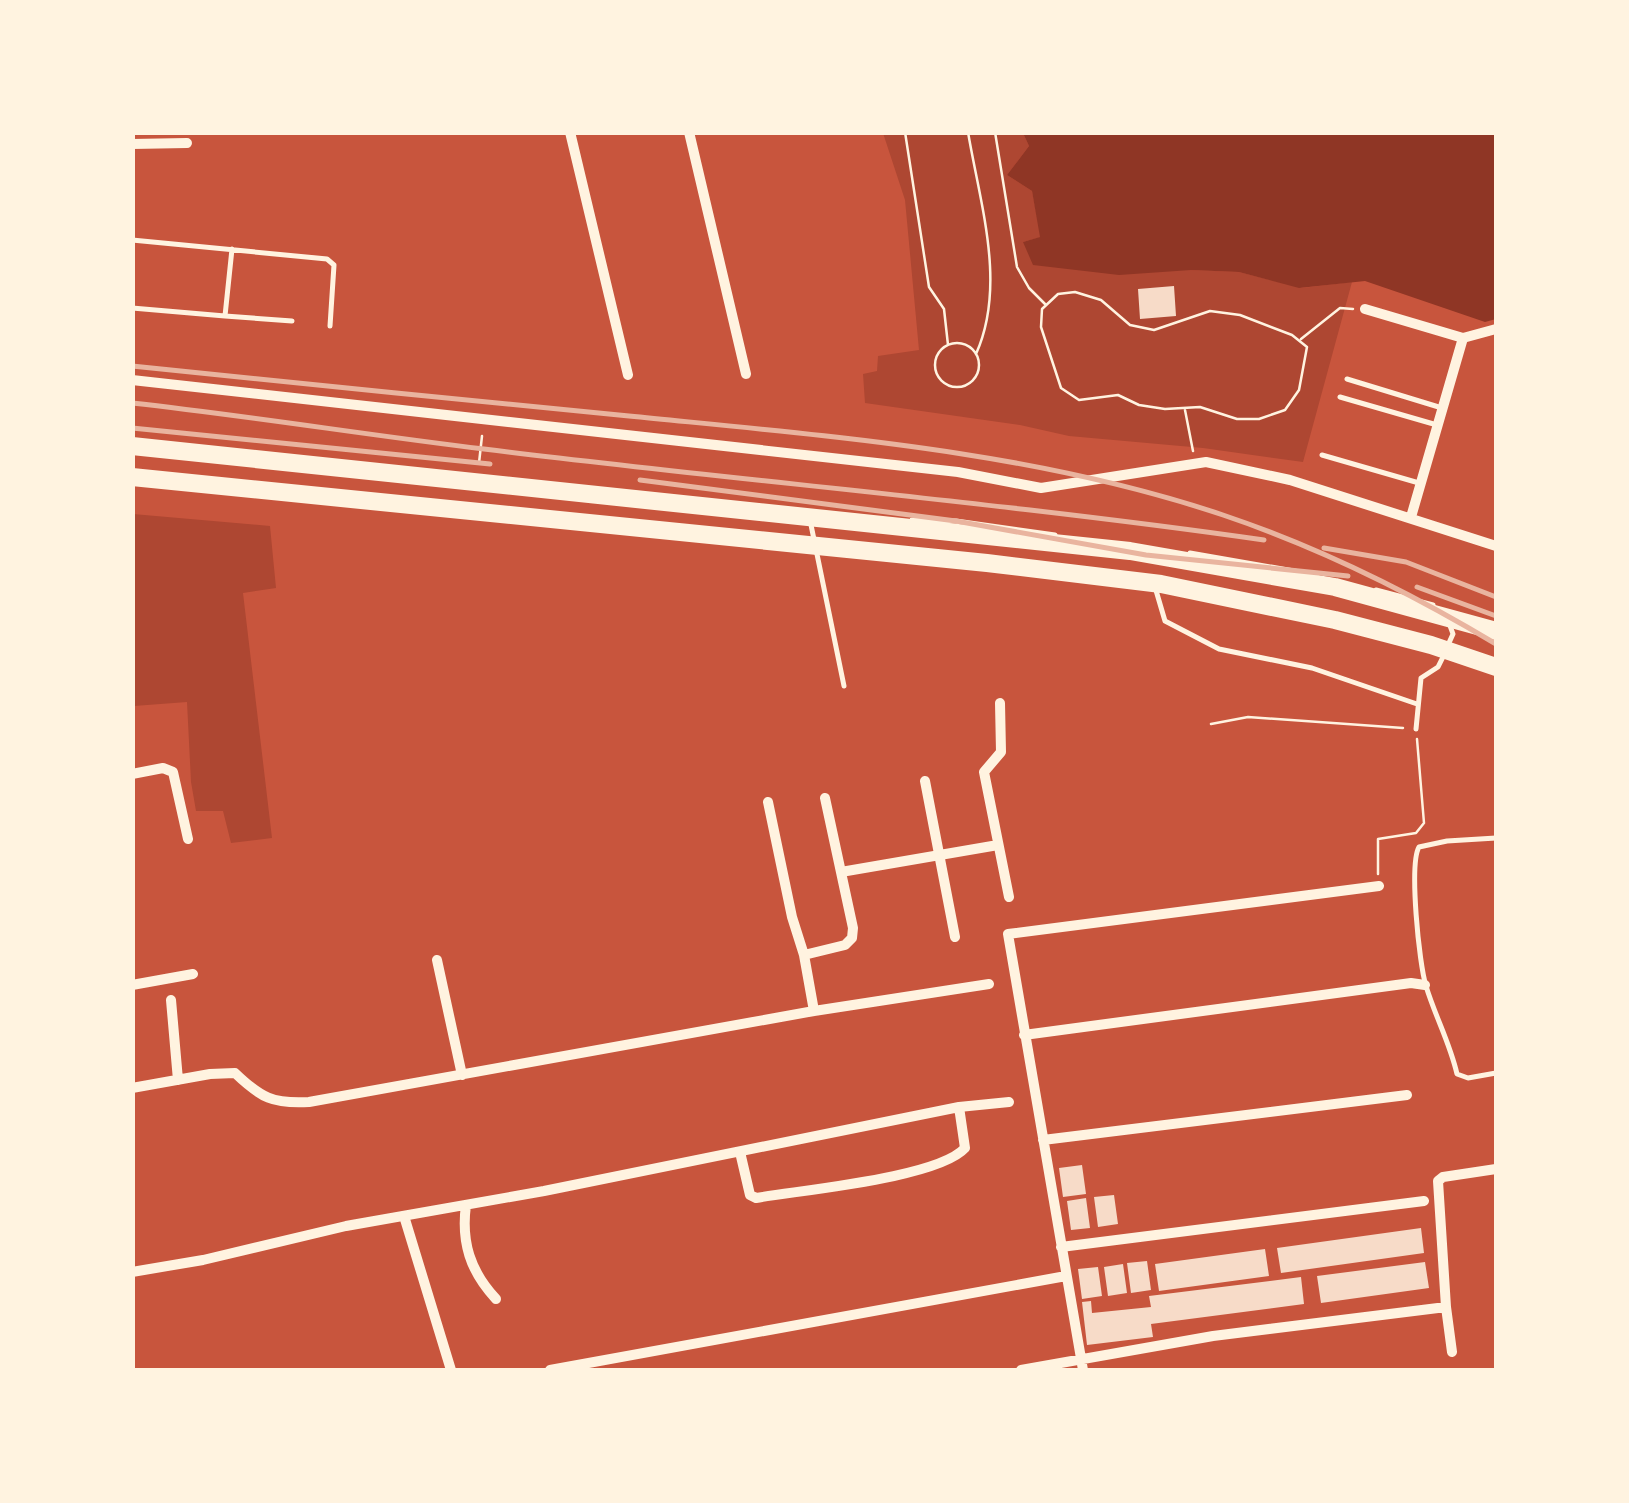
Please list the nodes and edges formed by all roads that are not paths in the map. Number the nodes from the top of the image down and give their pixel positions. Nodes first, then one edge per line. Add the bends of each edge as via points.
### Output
1 (570, 132) edge
2 (689, 132) edge
3 (187, 143) dead end
4 (132, 144) edge
5 (132, 240) edge
6 (232, 248) junction
7 (132, 308) edge
8 (1364, 309) road end
9 (225, 316) junction
10 (292, 321) dead end
11 (330, 326) dead end
12 (1496, 329) edge
13 (1463, 338) junction
14 (746, 374) dead end
15 (628, 375) dead end
16 (1348, 379) dead end
17 (132, 380) edge
18 (1340, 398) dead end
19 (1445, 409) junction
20 (1440, 426) junction
21 (132, 449) edge
22 (1322, 454) dead end
23 (132, 477) edge
24 (1422, 484) junction
25 (808, 512) junction
26 (1411, 517) junction
27 (1491, 539) edge
28 (1144, 545) junction
29 (1496, 546) edge
30 (1496, 631) edge
31 (1496, 667) edge
32 (844, 686) dead end
33 (1000, 703) dead end
34 (1417, 704) junction
35 (1416, 729) road end
36 (132, 774) edge
37 (924, 781) dead end
38 (825, 798) dead end
39 (768, 802) dead end
40 (1496, 838) edge
41 (188, 839) dead end
42 (998, 845) junction
43 (939, 854) junction
44 (841, 872) junction
45 (1379, 886) road end
46 (1009, 898) dead end
47 (955, 937) dead end
48 (804, 955) junction
49 (437, 960) dead end
50 (193, 974) dead end
51 (989, 984) dead end
52 (132, 985) edge
53 (1426, 985) junction
54 (171, 1000) dead end
55 (814, 1011) junction
56 (1024, 1035) junction
57 (1496, 1073) edge
58 (462, 1075) junction
59 (178, 1080) junction
60 (132, 1088) edge
61 (1407, 1095) dead end
62 (1010, 1102) dead end
63 (960, 1106) junction
64 (1043, 1140) junction
65 (740, 1152) junction
66 (1496, 1169) edge
67 (1424, 1201) dead end
68 (466, 1205) junction
69 (404, 1216) junction
70 (1061, 1246) junction
71 (132, 1272) edge
72 (1066, 1276) junction
73 (496, 1299) dead end
74 (1446, 1307) junction
75 (1452, 1352) dead end
76 (1082, 1365) edge
77 (451, 1370) edge
78 (550, 1370) edge
79 (1021, 1370) edge

1 - 15 street
2 - 14 street
3 - 4 street
5 - 6 lane
6 - 9 lane
6 - 11 lane via 327,259 334,266
7 - 9 lane
8 - 13 street
9 - 10 lane
12 - 13 street
13 - 19 street
16 - 19 lane
17 - 26 street via 958,472 1040,488 1206,462
18 - 20 lane
19 - 20 street
20 - 24 street
21 - 25 lane
21 - 30 highway via 1130,551 1335,587
22 - 24 lane
23 - 31 highway via 1161,584 1335,620
24 - 26 street
25 - 28 lane via 956,520
25 - 32 lane
26 - 27 street
27 - 29 street
28 - 34 lane via 1164,621 1219,648 1312,668
28 - 34 lane via 1326,577 1442,608 1453,634 1438,668 1422,678
33 - 42 street via 1001,752 984,772
34 - 35 lane
36 - 41 street via 173,772
37 - 43 street
38 - 44 street
39 - 48 street
40 - 53 lane via 1419,847 1414,856
42 - 43 street
42 - 46 street
43 - 44 street
43 - 47 street
44 - 48 street via 852,938
45 - 56 street via 1012,932
48 - 55 street
49 - 58 street
50 - 52 street
51 - 55 street
53 - 56 street
53 - 57 lane via 1457,1074
54 - 59 street
55 - 58 street
56 - 64 street
58 - 59 street via 281,1104 235,1073
59 - 60 street
61 - 64 street
62 - 63 street
63 - 65 street
63 - 65 street via 966,1148 928,1168 752,1198
64 - 70 street
65 - 68 street
66 - 74 street via 1438,1182
67 - 70 street
68 - 69 street
68 - 73 street via 467,1251
69 - 71 street
69 - 77 street
70 - 72 street
72 - 76 street
72 - 78 street
74 - 75 street
74 - 76 street via 1169,1342
76 - 79 street

